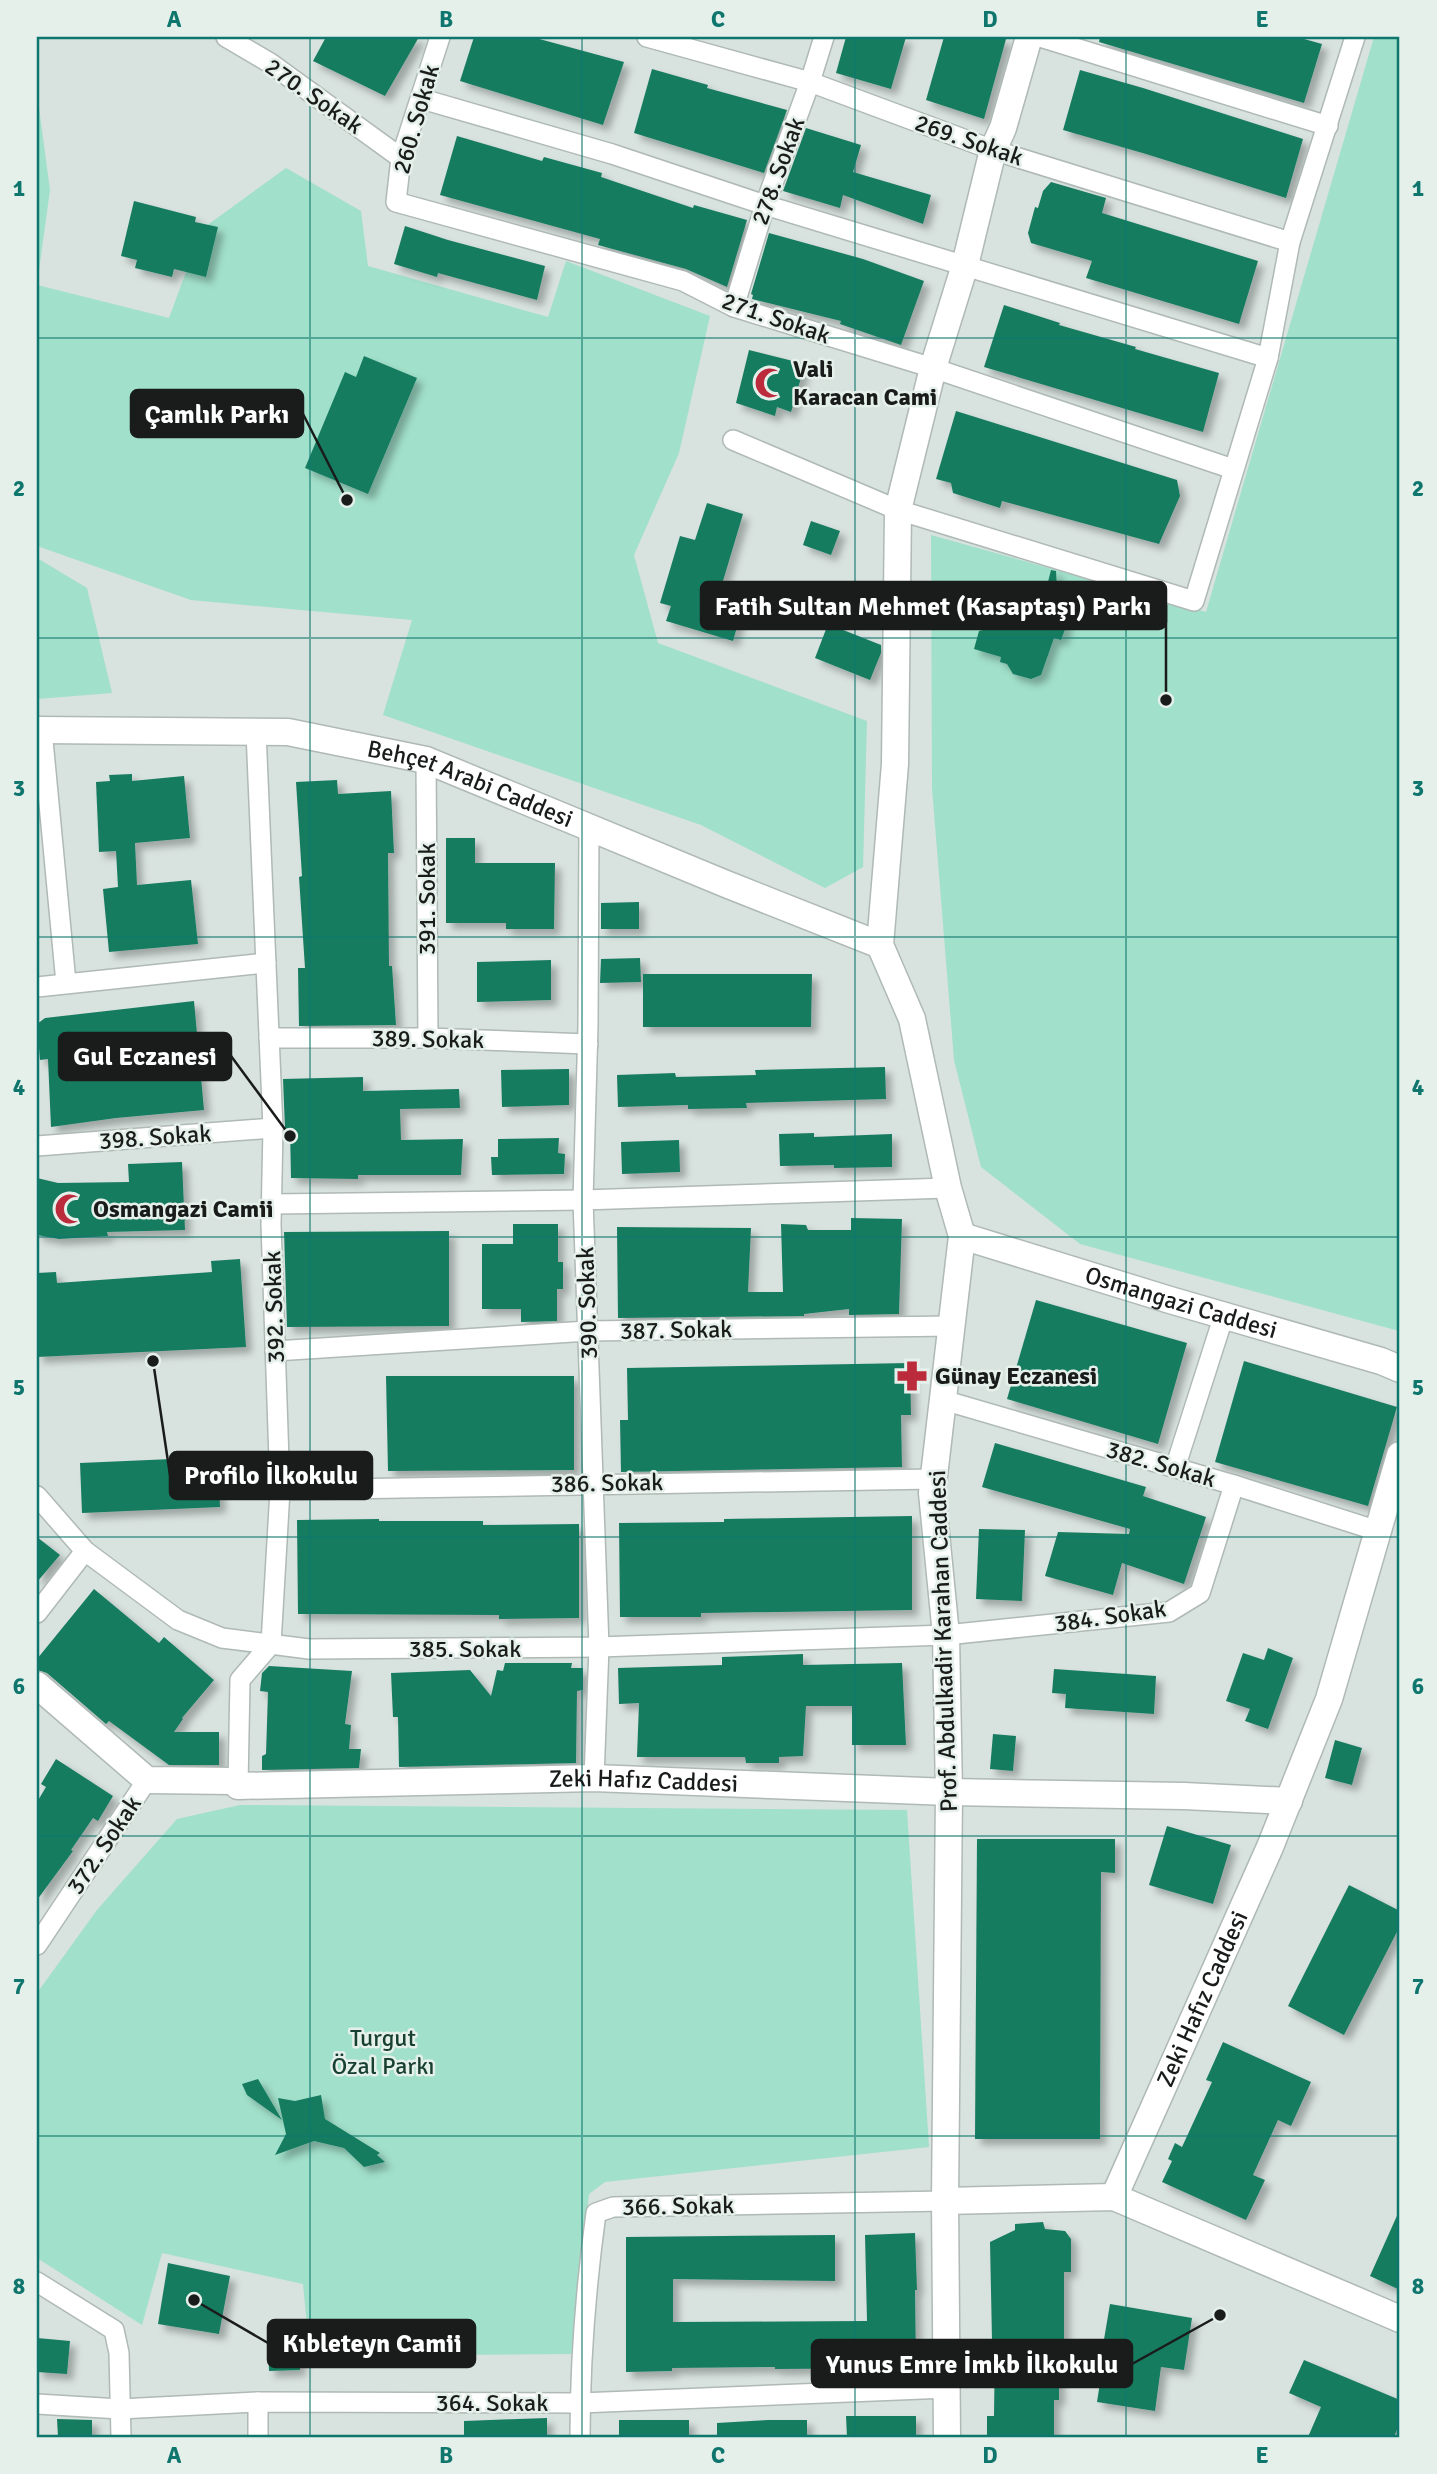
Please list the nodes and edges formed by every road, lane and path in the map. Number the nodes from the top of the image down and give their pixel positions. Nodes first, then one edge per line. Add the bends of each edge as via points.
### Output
1 (226, 37) edge
2 (440, 37) edge
3 (647, 37) edge
4 (824, 37) edge
5 (1029, 37) edge
6 (1040, 37) edge
7 (1355, 37) edge
8 (810, 82) junction
9 (422, 99) junction
10 (1328, 126) junction
11 (993, 150) junction
12 (401, 158) junction
13 (396, 202) joint
14 (765, 205) junction
15 (1290, 242) junction
16 (965, 265) junction
17 (734, 307) junction
18 (1268, 358) junction
19 (933, 368) junction
20 (733, 440) dead end
21 (1233, 469) junction
22 (898, 510) junction
23 (39, 730) edge
24 (256, 732) junction
25 (426, 760) junction
26 (589, 827) junction
27 (880, 945) junction
28 (265, 963) junction
29 (66, 984) junction
30 (37, 987) edge
31 (269, 1038) junction
32 (428, 1038) junction
33 (587, 1044) junction
34 (273, 1128) junction
35 (37, 1146) edge
36 (948, 1188) junction
37 (583, 1200) junction
38 (272, 1204) junction
39 (962, 1236) junction
40 (1224, 1315) junction
41 (951, 1326) junction
42 (588, 1331) junction
43 (275, 1351) junction
44 (1400, 1369) edge
45 (943, 1400) junction
46 (1400, 1455) edge
47 (1175, 1468) junction
48 (934, 1479) junction
49 (595, 1483) junction
50 (1234, 1485) junction
51 (280, 1490) junction
52 (37, 1496) edge
53 (1378, 1531) junction
54 (85, 1551) junction
55 (37, 1613) edge
56 (946, 1635) junction
57 (271, 1644) junction
58 (599, 1647) junction
59 (37, 1685) edge
60 (594, 1778) junction
61 (147, 1780) junction
62 (238, 1786) junction
63 (949, 1792) junction
64 (1289, 1801) junction
65 (37, 1945) edge
66 (1114, 2197) junction
67 (945, 2202) junction
68 (37, 2282) edge
69 (1400, 2319) edge
70 (948, 2388) junction
71 (258, 2402) junction
72 (580, 2403) junction
73 (37, 2404) edge
74 (120, 2409) junction
75 (121, 2437) edge
76 (258, 2437) edge
77 (580, 2437) edge
78 (947, 2437) edge

1 - 12 street, 270. Sokak via 270,63
2 - 9 street, 260. Sokak
3 - 8 street, 269. Sokak
4 - 8 street, 278. Sokak
5 - 11 main road, Prof. Abdulkadir Karahan Caddesi
6 - 10 street
7 - 10 street
8 - 11 street, 269. Sokak
8 - 14 street, 278. Sokak
9 - 12 street, 260. Sokak
9 - 14 street via 612,154
10 - 15 street
11 - 15 street, 269. Sokak
11 - 16 main road, Prof. Abdulkadir Karahan Caddesi
12 - 13 street, 260. Sokak
13 - 17 street, 271. Sokak via 682,281
14 - 16 street
14 - 17 street, 278. Sokak
15 - 18 street
16 - 18 street
16 - 19 main road, Prof. Abdulkadir Karahan Caddesi
17 - 19 street, 271. Sokak
18 - 21 street
19 - 21 street, 271. Sokak
19 - 22 main road, Prof. Abdulkadir Karahan Caddesi
20 - 22 street
21 - 22 street via 1194,601
22 - 27 main road, Prof. Abdulkadir Karahan Caddesi via 895,764
23 - 24 main road, Behçet Arabi Caddesi
23 - 29 street
24 - 25 main road, Behçet Arabi Caddesi via 288,732
24 - 28 street, 392. Sokak
25 - 26 main road, Behçet Arabi Caddesi
25 - 32 street, 391. Sokak
26 - 27 main road, Behçet Arabi Caddesi
26 - 33 street, 390. Sokak
27 - 36 main road, Prof. Abdulkadir Karahan Caddesi via 912,1019
28 - 29 street
28 - 31 street, 392. Sokak
29 - 30 street
31 - 32 street, 389. Sokak
31 - 34 street, 392. Sokak
32 - 33 street, 389. Sokak
33 - 37 street, 390. Sokak
34 - 35 street, 398. Sokak
34 - 38 street, 392. Sokak
36 - 37 street
36 - 39 main road, Prof. Abdulkadir Karahan Caddesi
37 - 38 street
37 - 42 street, 390. Sokak
38 - 43 street, 392. Sokak
39 - 40 main road, Osmangazi Caddesi
39 - 41 main road, Prof. Abdulkadir Karahan Caddesi
40 - 44 main road, Osmangazi Caddesi
40 - 47 street
41 - 42 street, 387. Sokak
41 - 45 main road, Prof. Abdulkadir Karahan Caddesi
42 - 43 street, 387. Sokak
42 - 49 street, 390. Sokak
43 - 51 street, 392. Sokak
45 - 47 street, 382. Sokak
45 - 48 main road, Prof. Abdulkadir Karahan Caddesi
46 - 53 main road, Zeki Hafız Caddesi
47 - 50 street, 382. Sokak
48 - 49 street, 386. Sokak
48 - 56 main road, Prof. Abdulkadir Karahan Caddesi
49 - 51 street, 386. Sokak
49 - 58 street, 390. Sokak
50 - 53 street, 382. Sokak
50 - 56 street, 384. Sokak via 1200,1594 1169,1612
51 - 57 street, 392. Sokak
52 - 54 street, 385. Sokak
53 - 64 main road, Zeki Hafız Caddesi via 1329,1699
54 - 55 street
54 - 57 street, 385. Sokak via 178,1620 222,1638
56 - 58 street, 385. Sokak
56 - 63 main road, Prof. Abdulkadir Karahan Caddesi
57 - 58 street, 385. Sokak via 323,1649
57 - 62 street via 240,1680
58 - 60 street, 390. Sokak
59 - 61 main road
60 - 62 main road, Zeki Hafız Caddesi
60 - 63 main road, Zeki Hafız Caddesi
61 - 62 main road, Zeki Hafız Caddesi via 233,1782
61 - 65 street, 372. Sokak
63 - 64 main road, Zeki Hafız Caddesi
63 - 67 main road, Prof. Abdulkadir Karahan Caddesi
64 - 66 main road, Zeki Hafız Caddesi
66 - 67 main road
66 - 69 main road
67 - 70 main road, Prof. Abdulkadir Karahan Caddesi
67 - 72 street, 366. Sokak via 613,2207 596,2213
68 - 74 street via 114,2330 120,2353
70 - 72 street, 364. Sokak
70 - 78 main road, Prof. Abdulkadir Karahan Caddesi
71 - 72 street, 364. Sokak
71 - 74 street, 364. Sokak
71 - 76 street
72 - 77 street, 366. Sokak
73 - 74 street, 364. Sokak
74 - 75 street

